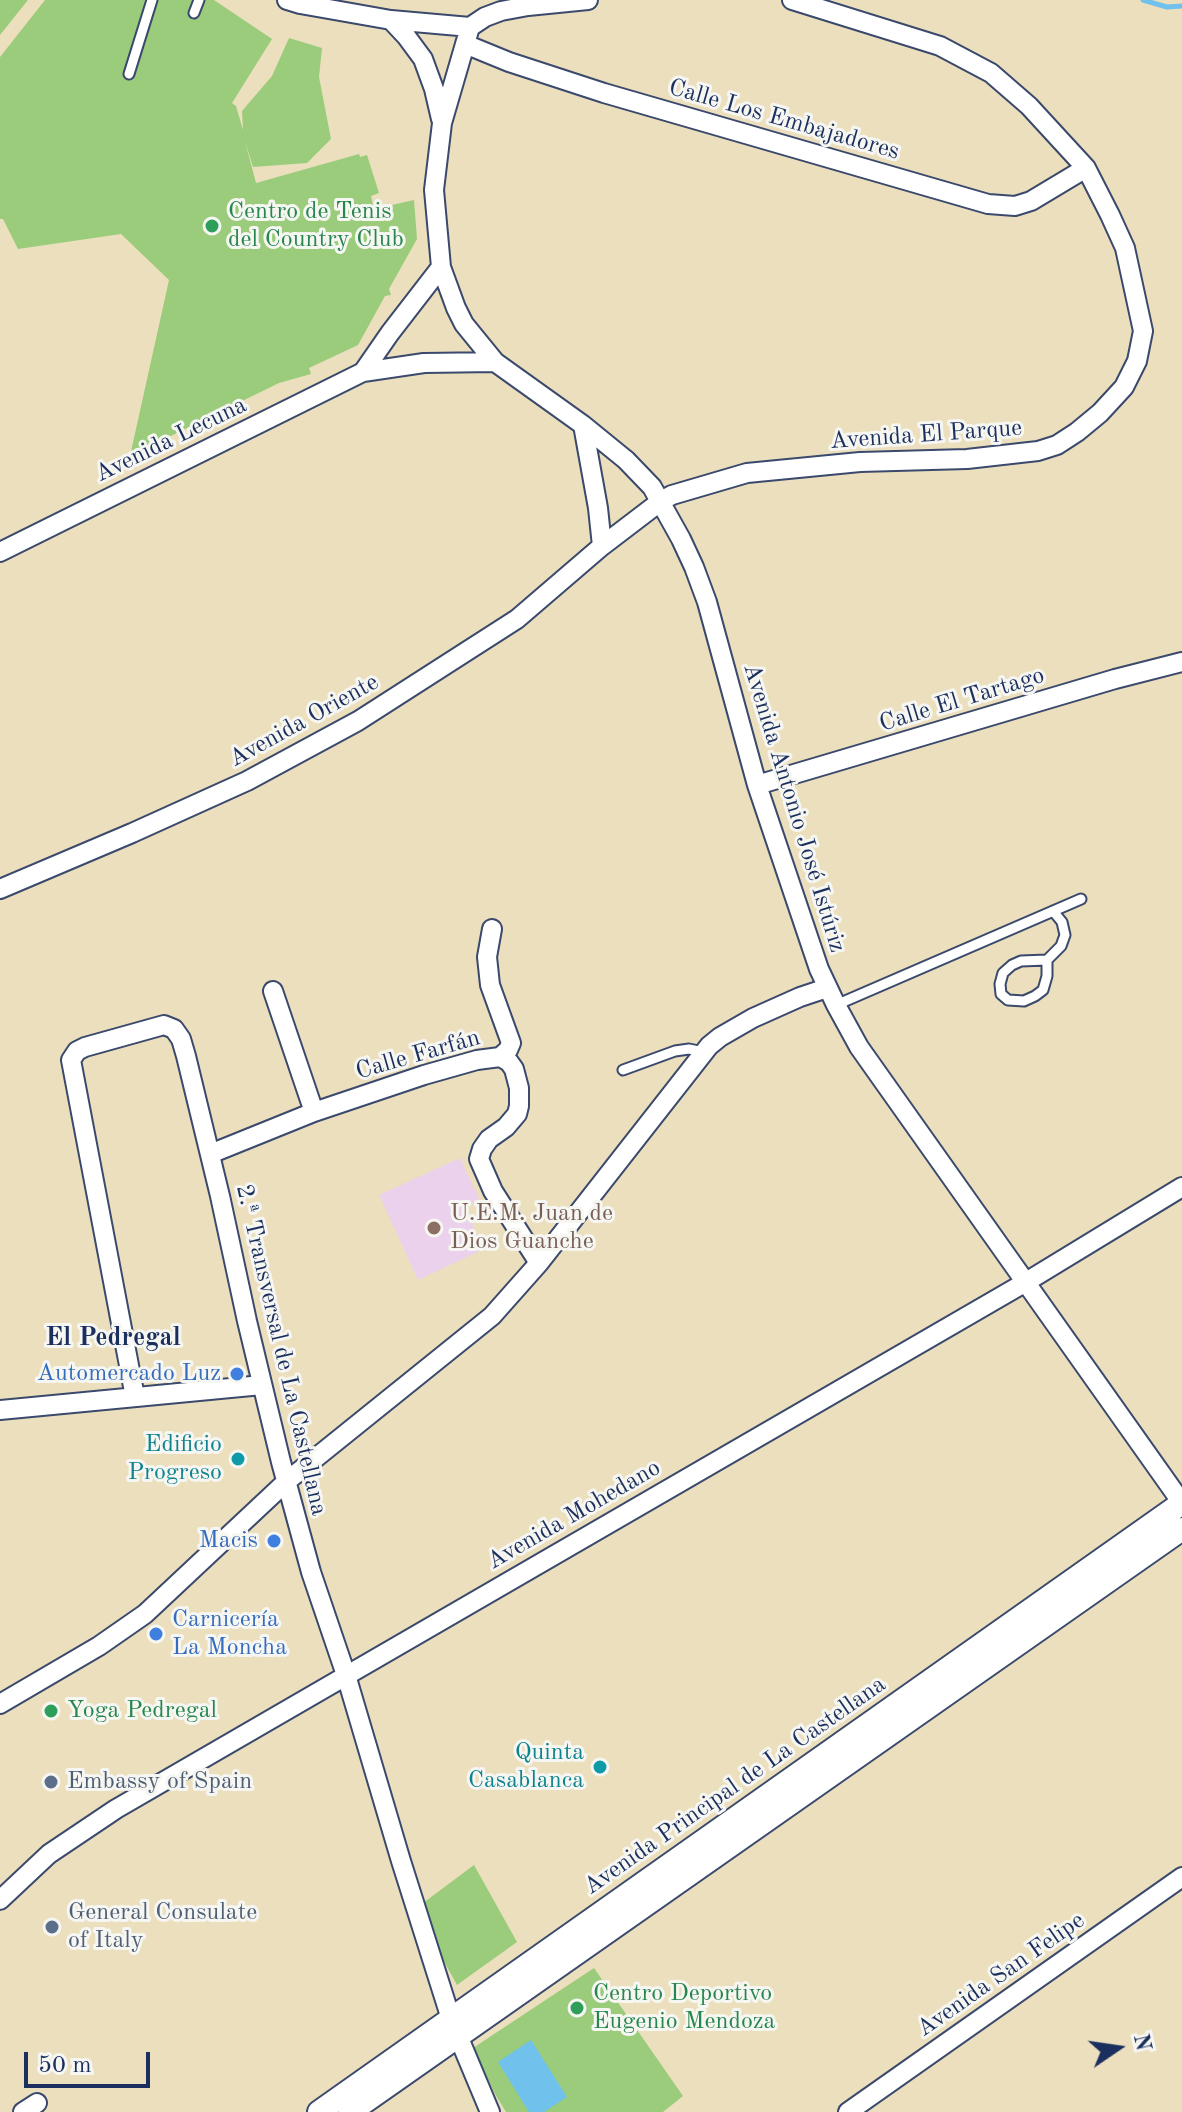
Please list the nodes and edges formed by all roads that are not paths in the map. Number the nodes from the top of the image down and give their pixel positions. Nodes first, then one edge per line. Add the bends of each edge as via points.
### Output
1 (152, 0) edge
2 (199, 0) edge
3 (287, 0) edge
4 (588, 0) edge
5 (792, 0) edge
6 (194, 13) dead end
7 (391, 20) junction
8 (467, 36) junction
9 (129, 74) dead end
10 (442, 123) junction
11 (1086, 168) junction
12 (441, 267) junction
13 (495, 362) junction
14 (363, 372) junction
15 (583, 425) junction
16 (661, 501) junction
17 (602, 546) junction
18 (0, 552) edge
19 (1182, 662) edge
20 (757, 785) junction
21 (0, 889) edge
22 (1081, 899) dead end
23 (1053, 911) junction
24 (492, 929) dead end
25 (1047, 960) junction
26 (273, 991) dead end
27 (832, 996) junction
28 (704, 1052) junction
29 (500, 1057) junction
30 (623, 1070) dead end
31 (314, 1112) junction
32 (210, 1154) junction
33 (1182, 1187) edge
34 (539, 1263) junction
35 (1026, 1282) junction
36 (262, 1385) junction
37 (135, 1397) junction
38 (0, 1410) edge
39 (287, 1481) junction
40 (1182, 1503) edge
41 (1182, 1529) edge
42 (346, 1675) junction
43 (0, 1704) edge
44 (1182, 1877) edge
45 (0, 1900) edge
46 (454, 2027) junction
47 (319, 2112) edge
48 (350, 2112) edge
49 (490, 2112) edge
50 (848, 2112) edge

1 - 9 lane
2 - 6 lane
3 - 7 street
4 - 8 street via 501,11 485,17
5 - 11 street, Avenida El Parque via 940,46 991,73 1040,116
7 - 8 street
7 - 10 street, Avenida Antonio José Istúriz via 423,59
8 - 10 street, Avenida Antonio José Istúriz
8 - 11 street, Calle Los Embajadores via 509,62 604,93 988,204 1031,201
10 - 12 street, Avenida Antonio José Istúriz via 434,190
11 - 16 street, Avenida El Parque via 1125,248 1143,331 1124,387 1077,432 1057,445 1016,455 747,473
12 - 13 street, Avenida Antonio José Istúriz via 464,324
12 - 14 street, Avenida Lecuna
13 - 14 street, Avenida Lecuna via 424,363
13 - 15 street, Avenida Antonio José Istúriz
14 - 18 street, Avenida Lecuna
15 - 16 street, Avenida Antonio José Istúriz via 643,475
15 - 17 street
16 - 17 street, Avenida Oriente
16 - 20 street, Avenida Antonio José Istúriz via 707,602
17 - 21 street, Avenida Oriente via 517,619 358,721 247,781
19 - 20 street, Calle El Tartago
20 - 27 street, Avenida Antonio José Istúriz
22 - 23 lane
23 - 25 lane via 1065,935
23 - 27 lane
24 - 29 street via 490,985 511,1043
25 - 25 lane via 1043,990 1035,996 1024,1001 1001,994 1003,973 1012,965
26 - 31 street
27 - 28 street via 800,997 753,1018
27 - 35 street, Avenida Antonio José Istúriz via 859,1047
28 - 30 lane via 675,1051
28 - 34 street
29 - 31 street, Calle Farfán via 464,1063
29 - 34 street, Calle Farfán via 514,1069 519,1106 506,1127 489,1139 479,1159
31 - 32 street, Calle Farfán
32 - 36 street, 2.ª Transversal de La Castellana
32 - 37 street, 2.ª Transversal de La Castellana via 186,1056 174,1029 164,1025 77,1051 72,1071
33 - 35 street, Avenida Mohedano
34 - 39 street via 492,1316
35 - 40 street, Avenida Antonio José Istúriz
35 - 42 street, Avenida Mohedano
36 - 37 street
36 - 39 street, 2.ª Transversal de La Castellana
37 - 38 street
39 - 42 street, 2.ª Transversal de La Castellana
39 - 43 street via 145,1614
40 - 46 street, Avenida Principal de La Castellana
41 - 46 street, Avenida Principal de La Castellana
42 - 45 street, Avenida Mohedano via 116,1809 49,1854
42 - 46 street, 2.ª Transversal de La Castellana
44 - 50 street, Avenida San Felipe
46 - 47 street, Avenida Principal de La Castellana
46 - 48 street, Avenida Principal de La Castellana
46 - 49 street, 2.ª Transversal de La Castellana

